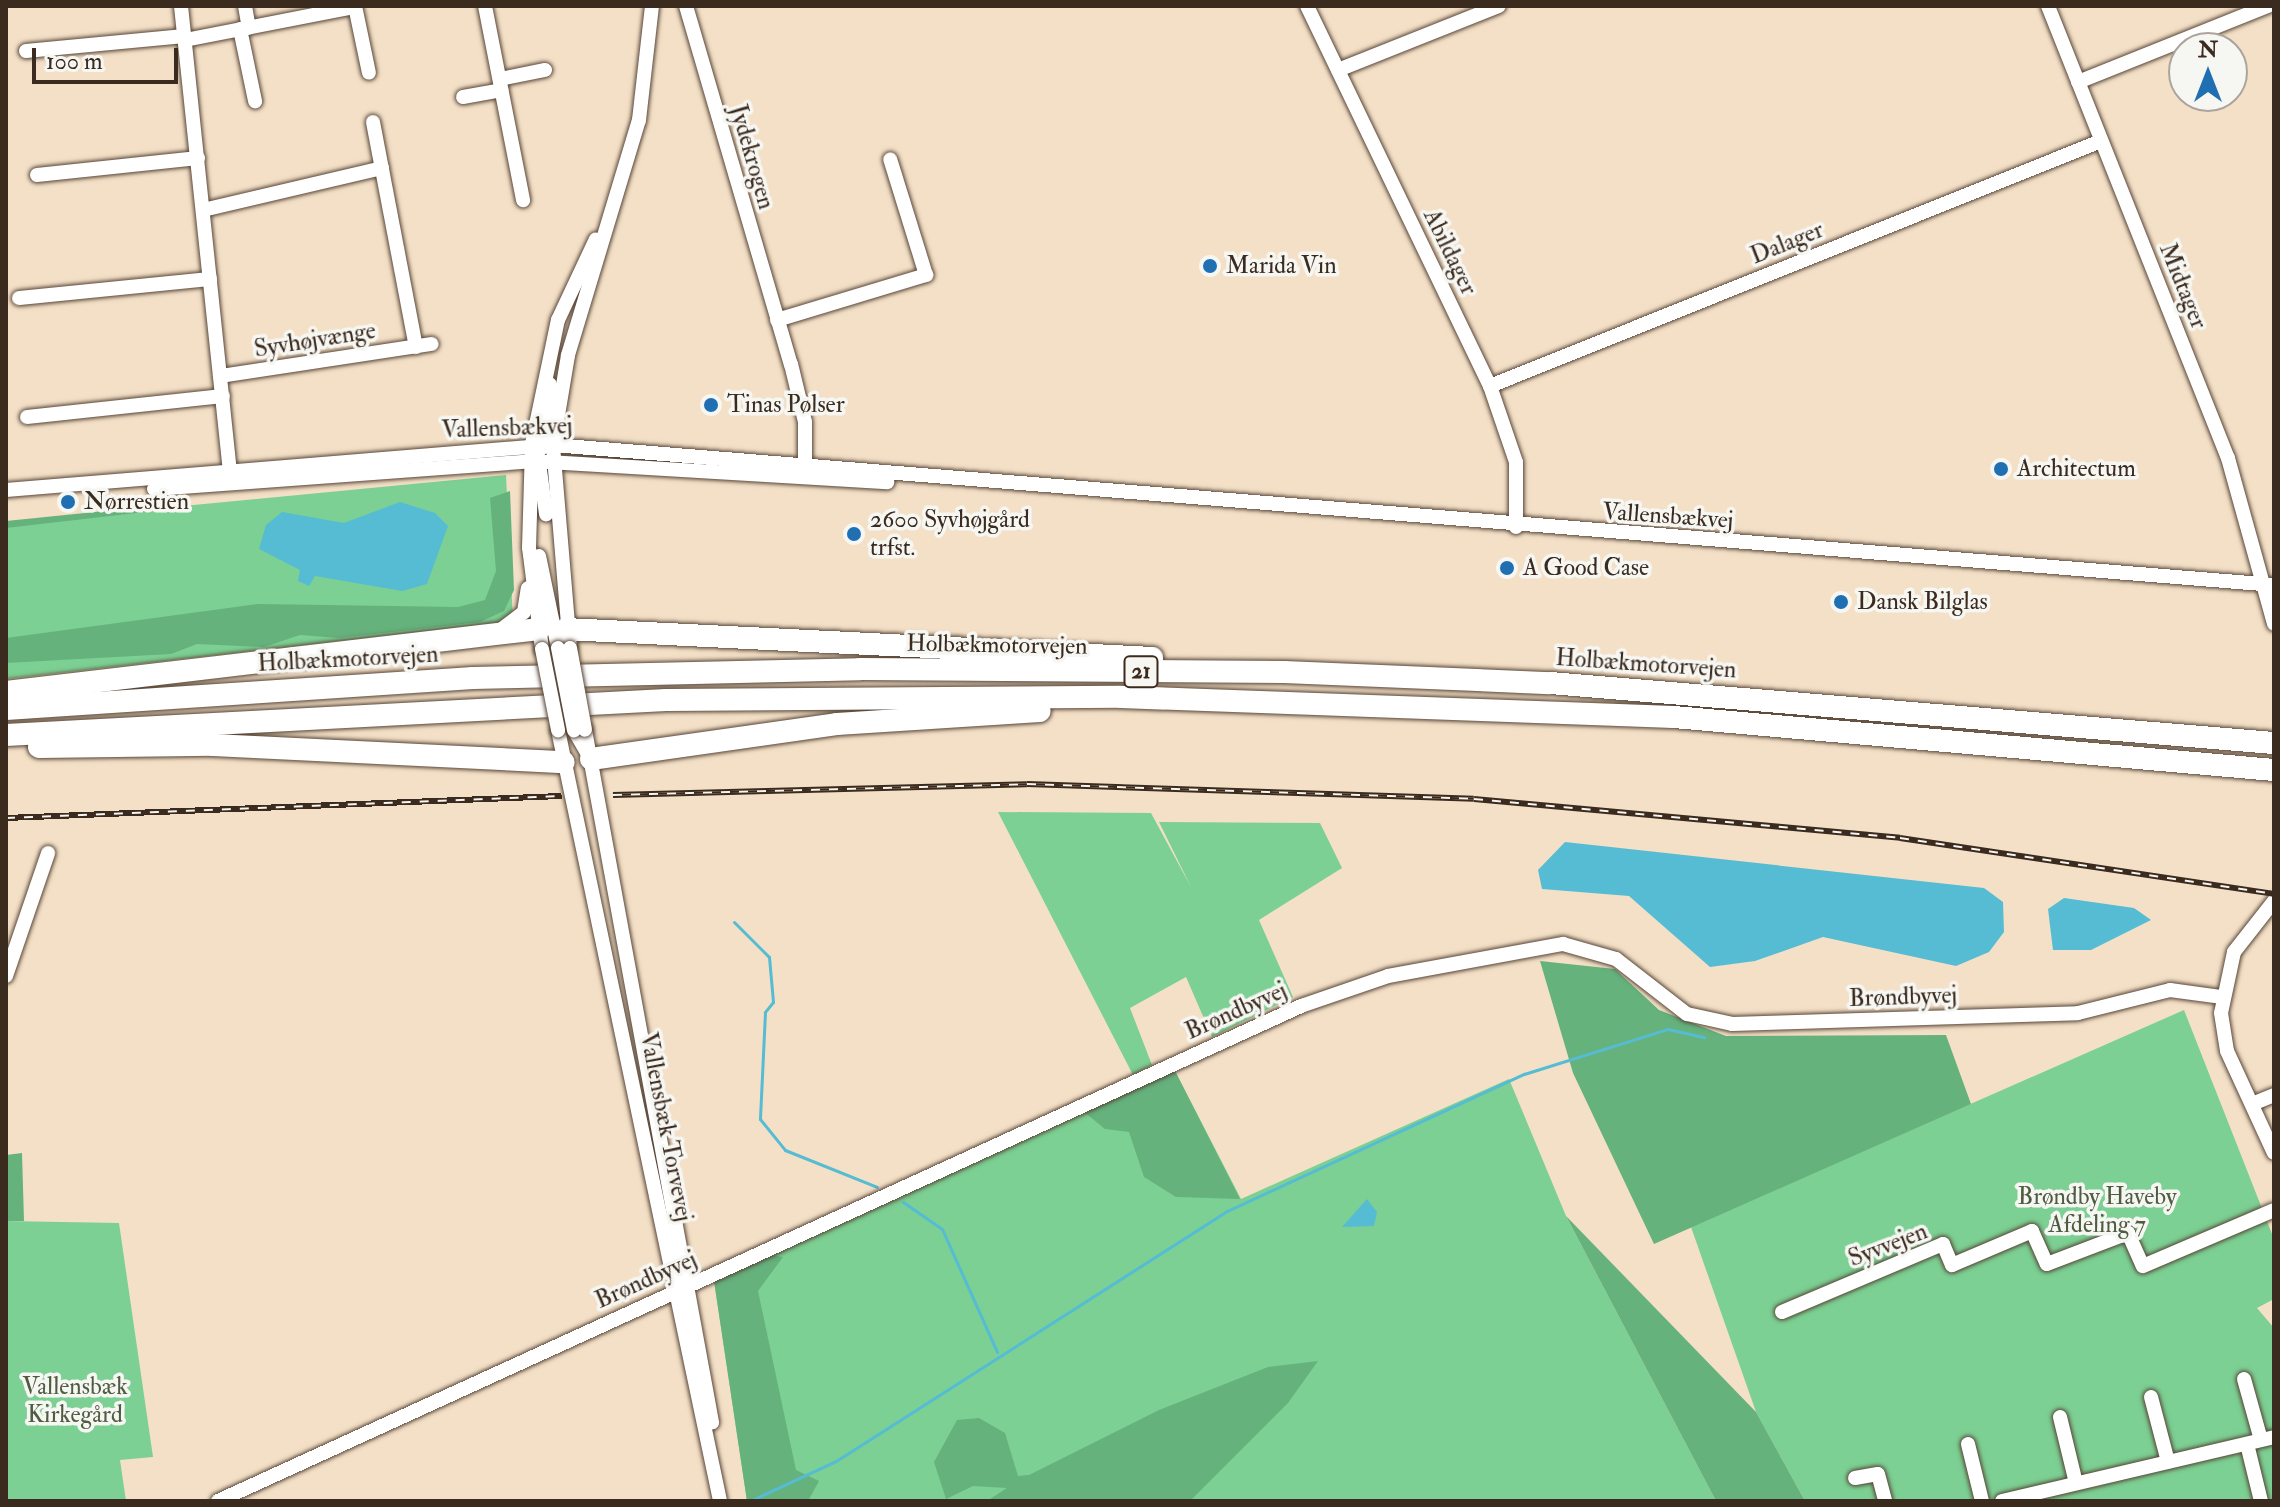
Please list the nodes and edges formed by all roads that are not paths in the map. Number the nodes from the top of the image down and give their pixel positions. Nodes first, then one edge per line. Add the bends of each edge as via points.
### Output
1 (181, 6) edge
2 (245, 6) edge
3 (355, 6) edge
4 (485, 6) edge
5 (652, 6) edge
6 (686, 6) edge
7 (1307, 6) edge
8 (1499, 6) edge
9 (2048, 6) edge
10 (2223, 6) edge
11 (2268, 6) edge
12 (2229, 22) junction
13 (244, 28) junction
14 (184, 38) junction
15 (26, 51) dead end
16 (545, 70) dead end
17 (1338, 70) junction
18 (369, 73) dead end
19 (2078, 82) junction
20 (500, 85) junction
21 (463, 97) dead end
22 (255, 101) dead end
23 (373, 122) dead end
24 (2101, 141) junction
25 (198, 158) junction
26 (890, 159) dead end
27 (382, 168) junction
28 (37, 175) dead end
29 (619, 192) junction
30 (523, 200) dead end
31 (203, 210) junction
32 (210, 279) junction
33 (19, 298) dead end
34 (777, 320) junction
35 (432, 344) dead end
36 (416, 347) junction
37 (220, 376) junction
38 (1490, 386) junction
39 (223, 396) junction
40 (27, 417) dead end
41 (543, 445) junction
42 (541, 461) junction
43 (805, 471) junction
44 (231, 477) junction
45 (6, 490) edge
46 (6, 500) edge
47 (529, 525) junction
48 (1516, 527) junction
49 (529, 548) junction
50 (2270, 585) edge
51 (2274, 624) edge
52 (487, 635) junction
53 (554, 640) junction
54 (1284, 672) junction
55 (6, 692) edge
56 (1377, 702) junction
57 (6, 709) edge
58 (571, 730) junction
59 (6, 735) edge
60 (2274, 743) edge
61 (6, 749) edge
62 (614, 757) junction
63 (576, 761) junction
64 (2274, 770) edge
65 (48, 853) dead end
66 (609, 861) junction
67 (612, 880) junction
68 (2274, 901) edge
69 (6, 976) edge
70 (2221, 997) junction
71 (2274, 1095) edge
72 (2252, 1104) junction
73 (2274, 1153) edge
74 (2274, 1210) edge
75 (682, 1288) junction
76 (1782, 1312) dead end
77 (2244, 1379) dead end
78 (2151, 1397) dead end
79 (2060, 1417) dead end
80 (2261, 1440) edge
81 (1968, 1444) dead end
82 (2168, 1462) junction
83 (1855, 1478) dead end
84 (2076, 1483) junction
85 (218, 1501) edge
86 (723, 1501) edge
87 (1885, 1501) edge
88 (1982, 1501) edge
89 (2002, 1501) edge
90 (2261, 1501) edge

1 - 14 street, Syvhøjvænge
2 - 13 street
3 - 13 street
3 - 18 street
4 - 20 street
5 - 29 street, Vallensbæk Torvevej via 645,84
6 - 34 street, Jydekrogen
7 - 17 street, Abildager
8 - 17 street
9 - 19 street, Midtager
10 - 12 street
11 - 12 street
12 - 19 street
13 - 14 street
13 - 22 street
14 - 15 street
14 - 25 street, Syvhøjvænge
16 - 20 street
17 - 38 street, Abildager
19 - 24 street, Midtager
20 - 21 street
20 - 30 street
23 - 27 street
24 - 38 street, Dalager
24 - 50 street, Midtager via 2228,458
25 - 28 street
25 - 31 street, Syvhøjvænge
26 - 34 street via 926,275
27 - 31 street
27 - 36 street
29 - 41 street, Vallensbæk Torvevej
29 - 41 street, Vallensbæk Torvevej via 558,320
31 - 32 street, Syvhøjvænge
32 - 33 street
32 - 37 street, Syvhøjvænge
34 - 43 street, Jydekrogen via 805,422
35 - 36 street, Syvhøjvænge
36 - 37 street, Syvhøjvænge
37 - 39 street, Syvhøjvænge
38 - 48 street, Abildager via 1516,462
39 - 40 street
39 - 44 street, Syvhøjvænge
41 - 42 street, Vallensbæk Torvevej
41 - 42 street
41 - 43 street, Vallensbækvej
41 - 44 street, Vallensbækvej
42 - 43 street, Vallensbækvej
42 - 44 street, Vallensbækvej
42 - 47 street, Vallensbæk Torvevej
42 - 53 street, Vallensbæk Torvevej via 559,588
43 - 48 street, Vallensbækvej
44 - 45 street, Vallensbækvej
44 - 46 street, Vallensbækvej
47 - 49 street, Vallensbæk Torvevej
47 - 53 street
48 - 50 street, Vallensbækvej
49 - 52 street via 524,612
49 - 53 street, Vallensbæk Torvevej
50 - 51 street
52 - 53 highway
52 - 55 highway
53 - 54 highway via 1160,659
53 - 58 street, Vallensbæk Torvevej, bridge
53 - 58 street, Vallensbæk Torvevej, bridge
54 - 57 highway, Holbækmotorvejen / 21 via 860,669 473,678
54 - 60 highway, Holbækmotorvejen / 21 via 1566,684
56 - 59 highway, Holbækmotorvejen / 21 via 666,700
56 - 62 highway via 932,714
56 - 64 highway, Holbækmotorvejen / 21 via 1674,717
58 - 63 street, Vallensbæk Torvevej
58 - 63 street, Vallensbæk Torvevej
61 - 63 highway via 213,745
62 - 63 highway
62 - 66 street via 604,777
63 - 66 street, Vallensbæk Torvevej
63 - 67 street
63 - 75 street, Vallensbæk Torvevej
65 - 69 street
66 - 67 street, Vallensbæk Torvevej
67 - 75 street, Vallensbæk Torvevej
68 - 70 street via 2234,952
70 - 72 street via 2227,1051
70 - 75 street, Brøndbyvej via 2170,990 2064,1014 1732,1024 1669,1005 1616,959 1592,949 1552,944 1492,955 1388,976 1301,1006
71 - 72 street
72 - 73 street
74 - 76 street, Syvvejen via 2143,1266 2128,1233 2047,1264 2032,1231 1952,1265 1943,1244
75 - 85 street, Brøndbyvej
75 - 86 street, Vallensbæk Torvevej
77 - 80 street
78 - 82 street
79 - 84 street
80 - 82 street
80 - 90 street
81 - 88 street
82 - 84 street
83 - 87 street via 1878,1474
84 - 89 street

